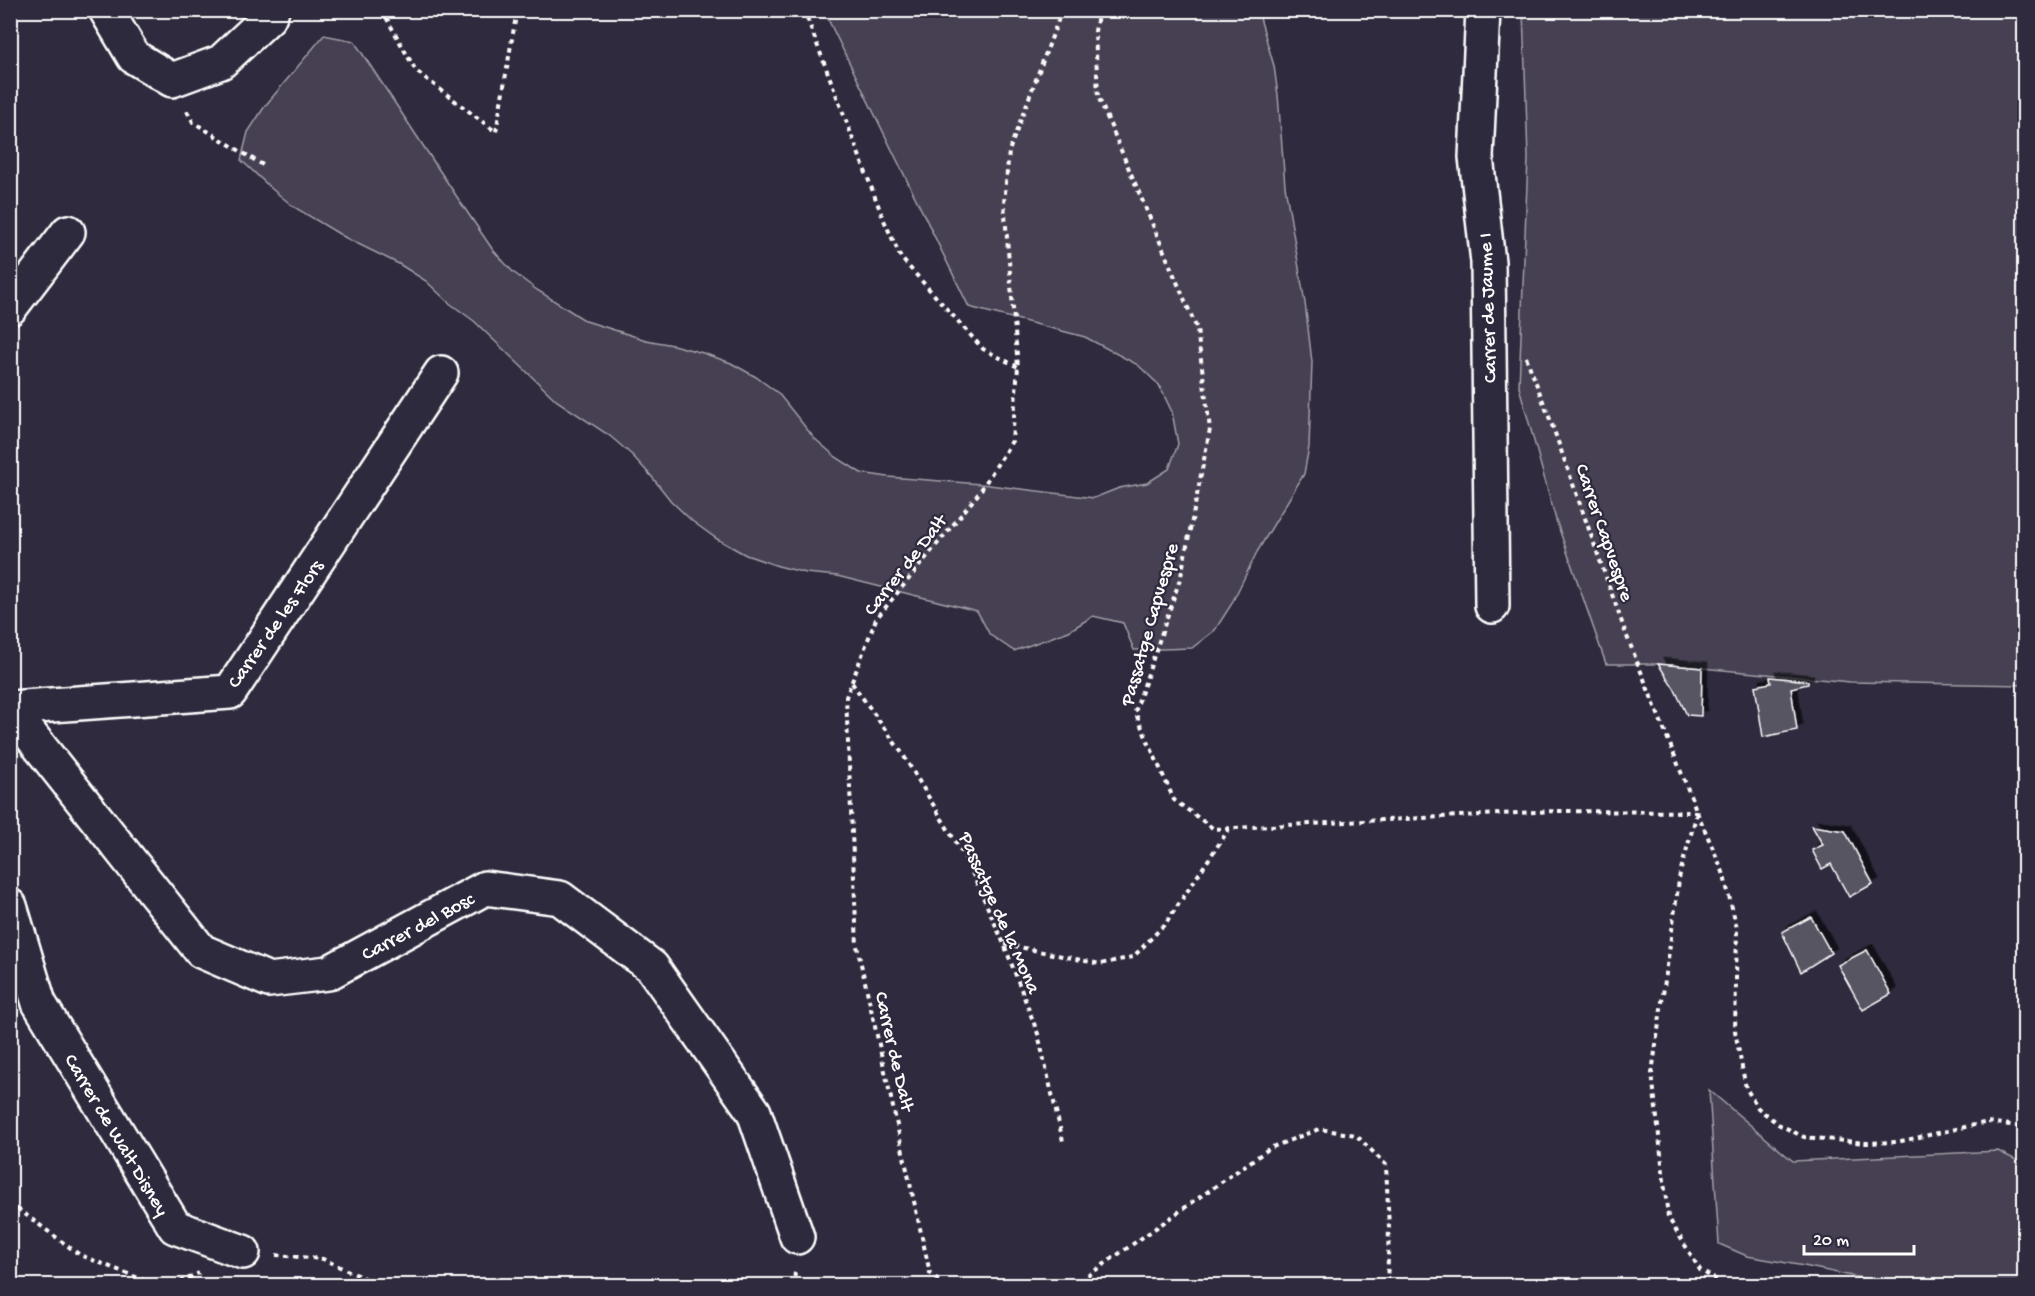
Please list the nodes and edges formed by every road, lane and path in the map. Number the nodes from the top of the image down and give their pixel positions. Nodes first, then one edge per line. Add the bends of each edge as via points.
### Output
1 (106, 10) edge
2 (272, 10) edge
3 (382, 10) edge
4 (517, 10) edge
5 (804, 10) edge
6 (1062, 10) edge
7 (1100, 10) edge
8 (1483, 10) edge
9 (172, 80) junction
10 (266, 167) dead end
11 (68, 232) dead end
12 (10, 308) edge
13 (1522, 347) dead end
14 (1018, 367) junction
15 (441, 373) dead end
16 (1492, 606) dead end
17 (852, 682) junction
18 (10, 709) edge
19 (1697, 812) junction
20 (1228, 829) junction
21 (10, 906) edge
22 (1004, 944) junction
23 (2025, 1129) edge
24 (1063, 1141) dead end
25 (10, 1203) edge
26 (797, 1237) dead end
27 (243, 1252) joint
28 (1388, 1285) edge
29 (159, 1286) edge
30 (381, 1286) edge
31 (946, 1286) edge
32 (1073, 1286) edge
33 (1726, 1286) edge

1 - 9 street via 134,57
2 - 9 street via 221,62
3 - 4 path via 416,71 496,132
5 - 14 path via 901,258 983,349
6 - 14 path, Carrer de Dalt via 1009,151 1004,203
7 - 20 path, Passatge Capvespre via 1095,31 1098,96 1197,329 1210,429 1181,576 1135,712 1174,800 1214,829
8 - 16 street, Carrer de Jaume I via 1476,157 1488,262
9 - 10 path via 193,122
11 - 12 street
13 - 19 path, Carrer Capvespre via 1626,634
14 - 17 path, Carrer de Dalt via 1012,441 979,493 876,619
15 - 18 street, Carrer de les Flors via 230,692
17 - 22 path, Passatge de la Mona via 902,753 966,859
17 - 31 path, Carrer de Dalt via 846,697 857,946 930,1273
18 - 26 street, Carrer del Bosc via 201,951 269,980 328,973 485,888 560,898 652,967 754,1112
19 - 20 path, Passatge Capvespre via 1556,811
19 - 23 path, Carrer Capvespre via 1724,872 1737,928 1735,1032 1746,1088 1758,1108 1804,1137 1866,1143 1897,1142 1988,1122
19 - 33 path via 1680,873 1652,1072 1668,1217 1700,1269
20 - 22 path via 1166,923 1133,957 1100,964
21 - 27 street, Carrer de Walt Disney via 39,1003 175,1227
22 - 24 path, Passatge de la Mona via 1038,1034
25 - 29 path via 80,1255
27 - 30 path via 323,1259
28 - 32 path via 1386,1165 1356,1135 1319,1129 1270,1148

